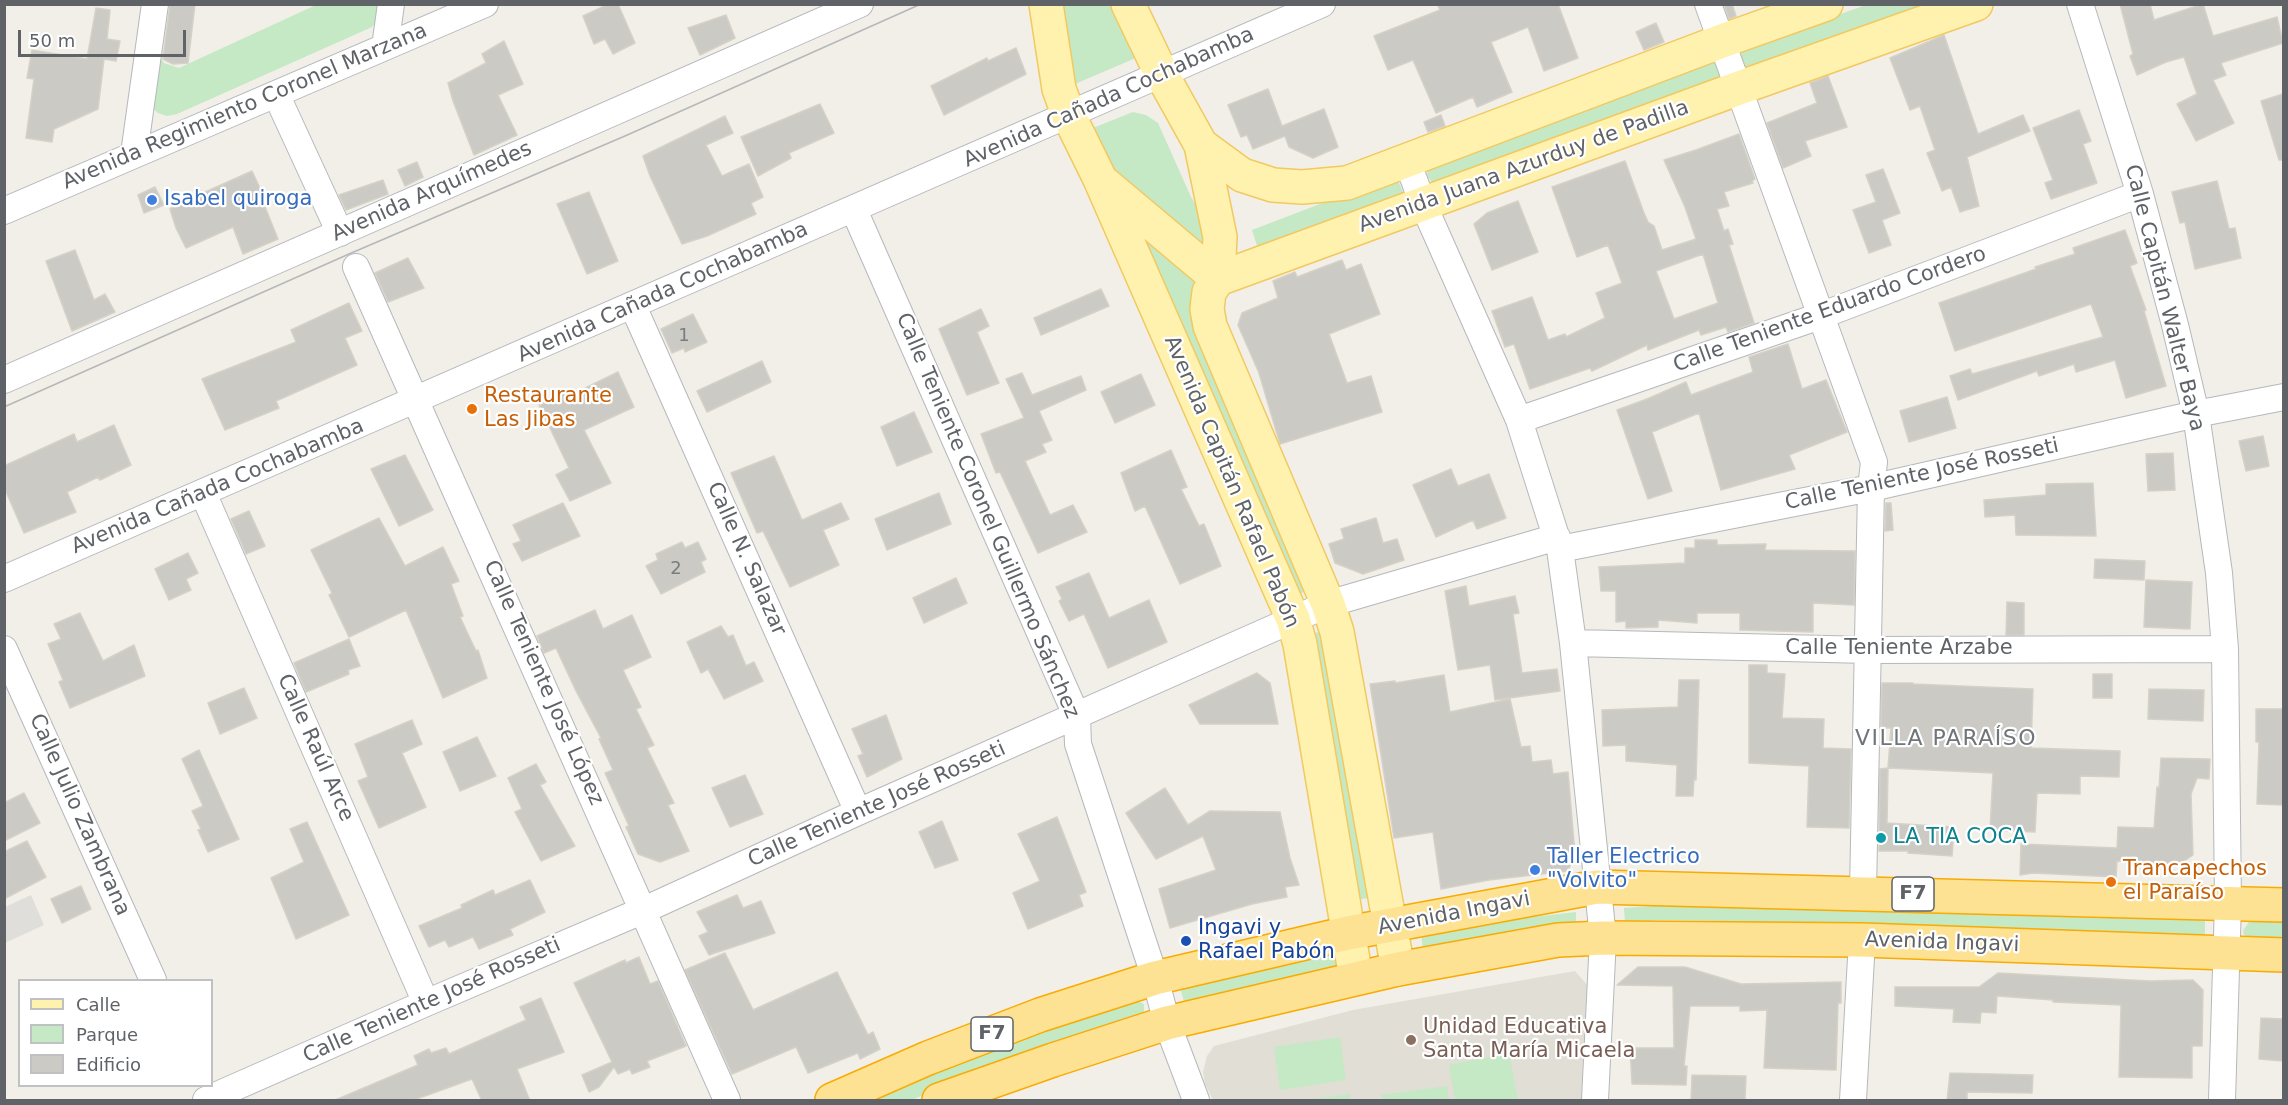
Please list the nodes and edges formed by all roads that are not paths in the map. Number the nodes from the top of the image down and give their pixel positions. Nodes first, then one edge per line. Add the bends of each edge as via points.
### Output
1 (155, 4) edge
2 (391, 4) edge
3 (485, 4) edge
4 (860, 4) edge
5 (1046, 4) edge
6 (1128, 4) edge
7 (1322, 4) edge
8 (1708, 4) edge
9 (1826, 4) edge
10 (1976, 4) edge
11 (2080, 4) edge
12 (1722, 41) junction
13 (385, 47) junction
14 (1162, 75) junction
15 (1739, 88) junction
16 (276, 94) junction
17 (1069, 116) junction
18 (1202, 145) junction
19 (134, 154) junction
20 (1407, 161) junction
21 (1100, 180) junction
22 (2140, 194) junction
23 (1423, 204) junction
24 (854, 210) junction
25 (4, 211) edge
26 (340, 233) junction
27 (356, 267) dead end
28 (1218, 279) junction
29 (633, 306) junction
30 (1820, 316) junction
31 (4, 380) edge
32 (2283, 397) edge
33 (416, 400) junction
34 (2196, 414) junction
35 (1519, 420) junction
36 (1870, 488) junction
37 (203, 493) junction
38 (1559, 543) junction
39 (4, 579) edge
40 (1328, 604) junction
41 (1293, 619) junction
42 (1573, 643) junction
43 (4, 649) edge
44 (2225, 649) junction
45 (1869, 650) junction
46 (1077, 717) junction
47 (858, 812) junction
48 (1597, 887) junction
49 (1863, 892) junction
50 (2228, 903) junction
51 (2283, 904) edge
52 (644, 910) junction
53 (1390, 926) junction
54 (1348, 933) junction
55 (1603, 938) junction
56 (1862, 940) junction
57 (2228, 952) junction
58 (2283, 955) edge
59 (1398, 969) junction
60 (1155, 978) junction
61 (1356, 978) junction
62 (152, 979) edge
63 (426, 1003) junction
64 (1167, 1023) junction
65 (206, 1100) edge
66 (727, 1101) edge
67 (832, 1101) edge
68 (939, 1101) edge
69 (1196, 1101) edge
70 (1595, 1101) edge
71 (1853, 1101) edge
72 (2222, 1101) edge

1 - 19 street
2 - 13 street
3 - 13 street, Avenida Regimiento Coronel Marzana
4 - 26 street, Avenida Arquímedes
5 - 17 main road, Avenida Capitán Rafael Pabón via 1059,89
6 - 14 main road, Avenida Capitán Rafael Pabón
7 - 14 street, Avenida Cañada Cochabamba
8 - 12 street
9 - 12 main road
10 - 15 main road, Avenida Juana Azurduy de Padilla
11 - 22 street, Calle Capitán Walter Baya
12 - 15 street
12 - 20 main road
13 - 16 street, Avenida Regimiento Coronel Marzana
14 - 17 street, Avenida Cañada Cochabamba
14 - 18 main road, Avenida Capitán Rafael Pabón
15 - 23 main road, Avenida Juana Azurduy de Padilla
15 - 30 street
16 - 19 street, Avenida Regimiento Coronel Marzana
16 - 26 street
17 - 21 main road, Avenida Capitán Rafael Pabón
17 - 24 street, Avenida Cañada Cochabamba
18 - 20 main road via 1242,175 1273,185 1347,183
18 - 28 main road, Avenida Capitán Rafael Pabón via 1220,237
19 - 25 street, Avenida Regimiento Coronel Marzana
20 - 23 street
21 - 28 main road
21 - 41 main road, Avenida Capitán Rafael Pabón
22 - 30 street, Calle Teniente Eduardo Cordero
22 - 34 street, Calle Capitán Walter Baya
23 - 28 main road, Avenida Juana Azurduy de Padilla
23 - 35 street
24 - 29 street, Avenida Cañada Cochabamba
24 - 46 street, Calle Teniente Coronel Guillermo Sánchez
26 - 31 street, Avenida Arquímedes
27 - 33 street, Calle Teniente José López
28 - 40 main road, Avenida Capitán Rafael Pabón via 1209,292 1210,326
29 - 33 street, Avenida Cañada Cochabamba
29 - 47 street, Calle N. Salazar
30 - 35 street, Calle Teniente Eduardo Cordero
30 - 36 street via 1874,462
32 - 34 street, Calle Teniente José Rosseti
33 - 37 street, Avenida Cañada Cochabamba
33 - 52 street, Calle Teniente José López
34 - 36 street, Calle Teniente José Rosseti
34 - 44 street, Calle Capitán Walter Baya via 2219,573
35 - 38 street
36 - 38 street, Calle Teniente José Rosseti
36 - 45 street
37 - 39 street, Avenida Cañada Cochabamba
37 - 63 street, Calle Raúl Arce
38 - 40 street, Calle Teniente José Rosseti
38 - 42 street
40 - 41 street, Calle Teniente José Rosseti
40 - 53 main road, Avenida Capitán Rafael Pabón via 1337,632
41 - 46 street, Calle Teniente José Rosseti
41 - 54 main road, Avenida Capitán Rafael Pabón
42 - 45 street, Calle Teniente Arzabe
42 - 48 street
43 - 62 street, Calle Julio Zambrana
44 - 45 street, Calle Teniente Arzabe
44 - 50 street, Calle Capitán Walter Baya
45 - 49 street
46 - 47 street, Calle Teniente José Rosseti
46 - 60 street, Calle Teniente Coronel Guillermo Sánchez via 1078,744
47 - 52 street, Calle Teniente José Rosseti
48 - 49 highway, Avenida Ingavi / F7
48 - 53 highway, Avenida Ingavi / F7
48 - 55 street
49 - 50 highway, Avenida Ingavi / F7
50 - 51 highway, Avenida Ingavi / F7
50 - 57 street, Calle Capitán Walter Baya
52 - 63 street, Calle Teniente José Rosseti
52 - 66 street, Calle Teniente José López
53 - 54 highway, Avenida Ingavi / F7
53 - 59 main road, Avenida Capitán Rafael Pabón
54 - 60 highway, Avenida Ingavi / F7
54 - 61 main road, Avenida Capitán Rafael Pabón
55 - 56 highway, Avenida Ingavi / F7
55 - 59 highway, Avenida Ingavi / F7 via 1558,940
55 - 70 street
56 - 57 highway, Avenida Ingavi / F7
56 - 71 street
57 - 58 highway, Avenida Ingavi / F7
57 - 72 street, Calle Capitán Walter Baya
59 - 61 highway, Avenida Ingavi / F7
60 - 64 street, Calle Teniente Coronel Guillermo Sánchez
60 - 67 highway, Avenida Ingavi / F7 via 1040,1015 928,1058
61 - 64 highway, Avenida Ingavi / F7
63 - 65 street, Calle Teniente José Rosseti
64 - 68 highway, Avenida Ingavi / F7
64 - 69 street, Calle Teniente Coronel Guillermo Sánchez

